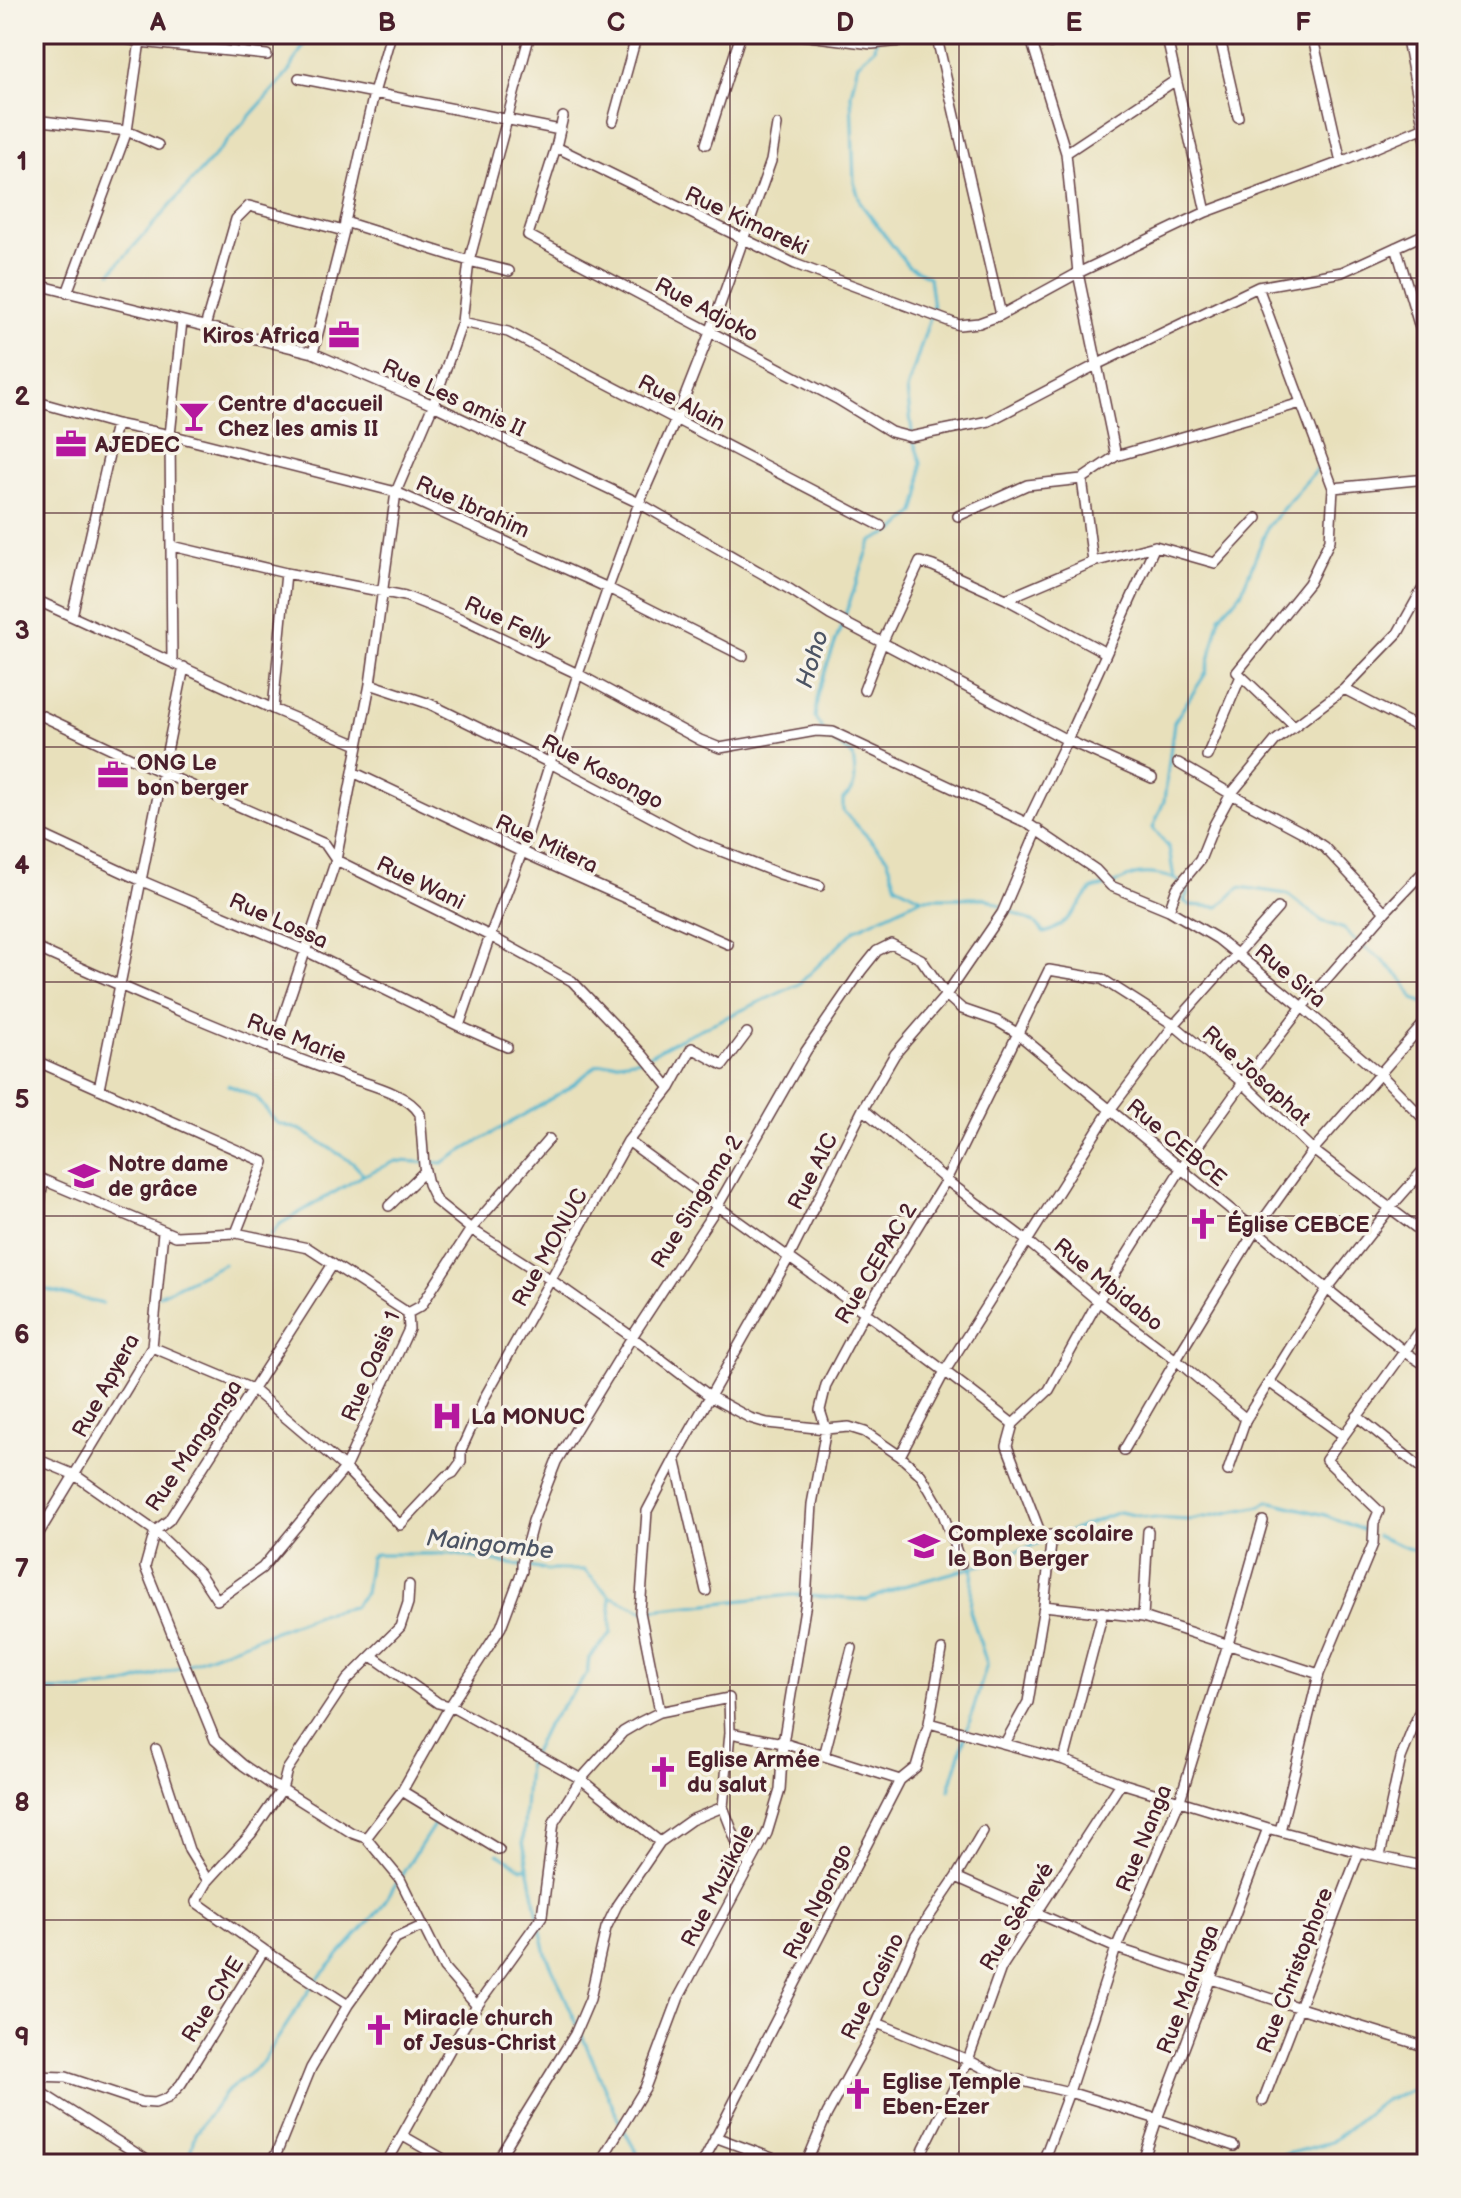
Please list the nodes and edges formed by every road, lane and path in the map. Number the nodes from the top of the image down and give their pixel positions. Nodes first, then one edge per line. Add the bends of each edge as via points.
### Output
1 (104, 34) edge
2 (530, 34) edge
3 (637, 34) edge
4 (741, 34) edge
5 (793, 34) edge
6 (970, 34) edge
7 (1065, 34) edge
8 (1178, 34) edge
9 (1219, 34) edge
10 (1312, 34) edge
11 (1406, 34) edge
12 (936, 35) edge
13 (1026, 35) edge
14 (1166, 35) edge
15 (391, 36) edge
16 (140, 38) edge
17 (267, 55) dead end
18 (299, 78) dead end
19 (1176, 80) junction
20 (374, 93) junction
21 (563, 117) dead end
22 (1238, 117) dead end
23 (34, 120) edge
24 (506, 120) junction
25 (613, 121) dead end
26 (777, 125) dead end
27 (1425, 127) edge
28 (560, 130) junction
29 (127, 131) junction
30 (706, 144) dead end
31 (158, 145) dead end
32 (1427, 146) edge
33 (556, 147) junction
34 (1066, 153) junction
35 (1341, 162) junction
36 (1206, 212) junction
37 (344, 227) junction
38 (1427, 233) edge
39 (743, 240) junction
40 (1396, 247) junction
41 (469, 261) junction
42 (509, 271) dead end
43 (1078, 273) junction
44 (34, 284) edge
45 (1258, 287) junction
46 (67, 293) junction
47 (1001, 315) junction
48 (182, 321) junction
49 (462, 322) junction
50 (1427, 325) edge
51 (205, 327) junction
52 (711, 330) junction
53 (313, 353) junction
54 (1098, 364) junction
55 (34, 401) edge
56 (1301, 403) junction
57 (433, 405) junction
58 (676, 419) junction
59 (116, 424) junction
60 (170, 435) junction
61 (1116, 456) junction
62 (1082, 479) junction
63 (1427, 479) edge
64 (1333, 488) junction
65 (396, 492) junction
66 (639, 503) junction
67 (958, 516) dead end
68 (1257, 518) dead end
69 (881, 526) dead end
70 (172, 546) junction
71 (1155, 546) junction
72 (1093, 562) junction
73 (286, 573) junction
74 (1427, 581) edge
75 (608, 588) junction
76 (384, 593) junction
77 (34, 599) edge
78 (1006, 599) junction
79 (72, 616) junction
80 (883, 641) junction
81 (1106, 653) junction
82 (743, 656) dead end
83 (172, 661) junction
84 (184, 667) junction
85 (578, 674) junction
86 (1241, 676) junction
87 (370, 684) junction
88 (1344, 689) junction
89 (864, 690) dead end
90 (273, 709) junction
91 (34, 712) edge
92 (1294, 726) junction
93 (833, 732) joint
94 (1427, 732) edge
95 (1067, 740) junction
96 (358, 745) junction
97 (1207, 756) dead end
98 (550, 763) junction
99 (1178, 763) dead end
100 (353, 772) junction
101 (163, 773) junction
102 (1152, 778) dead end
103 (1231, 794) junction
104 (1027, 823) junction
105 (1038, 829) junction
106 (34, 831) edge
107 (522, 852) junction
108 (336, 860) junction
109 (1427, 868) edge
110 (142, 881) junction
111 (820, 886) dead end
112 (1278, 908) dead end
113 (1169, 910) junction
114 (1385, 912) junction
115 (490, 936) junction
116 (728, 944) dead end
117 (34, 947) edge
118 (304, 950) junction
119 (1237, 953) junction
120 (1049, 970) joint
121 (119, 985) junction
122 (946, 995) junction
123 (1302, 1007) junction
124 (1427, 1020) edge
125 (1174, 1025) junction
126 (459, 1026) junction
127 (747, 1033) dead end
128 (1017, 1033) junction
129 (507, 1047) dead end
130 (272, 1050) junction
131 (34, 1060) edge
132 (1380, 1074) junction
133 (1243, 1083) junction
134 (670, 1088) junction
135 (99, 1089) junction
136 (863, 1109) junction
137 (1110, 1110) junction
138 (1427, 1122) edge
139 (549, 1139) dead end
140 (628, 1141) junction
141 (1313, 1150) junction
142 (424, 1164) junction
143 (1427, 1166) edge
144 (1181, 1169) junction
145 (39, 1178) edge
146 (946, 1180) junction
147 (389, 1206) dead end
148 (717, 1207) junction
149 (1390, 1208) junction
150 (471, 1229) junction
151 (1255, 1231) junction
152 (163, 1232) junction
153 (236, 1233) junction
154 (1427, 1236) edge
155 (1026, 1240) junction
156 (34, 1249) edge
157 (788, 1259) junction
158 (333, 1264) junction
159 (551, 1280) junction
160 (1327, 1289) junction
161 (1098, 1301) junction
162 (865, 1312) junction
163 (408, 1313) junction
164 (1427, 1320) edge
165 (632, 1337) junction
166 (152, 1347) junction
167 (1405, 1352) junction
168 (1176, 1360) junction
169 (1427, 1366) edge
170 (945, 1371) junction
171 (1269, 1382) junction
172 (252, 1389) junction
173 (711, 1397) junction
174 (1357, 1416) junction
175 (1246, 1419) junction
176 (1013, 1424) junction
177 (826, 1429) junction
178 (1343, 1435) junction
179 (1124, 1450) dead end
180 (900, 1456) junction
181 (34, 1458) edge
182 (675, 1458) junction
183 (345, 1468) junction
184 (1228, 1471) dead end
185 (1425, 1471) dead end
186 (75, 1475) junction
187 (1263, 1521) dead end
188 (155, 1531) junction
189 (1148, 1531) dead end
190 (34, 1541) edge
191 (961, 1564) dead end
192 (409, 1585) dead end
193 (706, 1591) dead end
194 (806, 1598) joint
195 (1044, 1606) junction
196 (1103, 1612) junction
197 (1143, 1617) junction
198 (1228, 1644) junction
199 (852, 1648) dead end
200 (942, 1650) dead end
201 (372, 1656) junction
202 (1319, 1674) junction
203 (1427, 1693) edge
204 (450, 1706) junction
205 (660, 1712) junction
206 (929, 1723) junction
207 (730, 1733) junction
208 (783, 1743) junction
209 (1005, 1743) junction
210 (156, 1749) dead end
211 (824, 1756) junction
212 (1064, 1760) junction
213 (581, 1779) junction
214 (900, 1780) junction
215 (1121, 1783) junction
216 (282, 1789) junction
217 (402, 1791) junction
218 (1180, 1800) junction
219 (723, 1807) junction
220 (1268, 1828) junction
221 (983, 1831) dead end
222 (1280, 1831) junction
223 (366, 1838) junction
224 (660, 1842) junction
225 (499, 1850) dead end
226 (1359, 1852) junction
227 (1380, 1856) junction
228 (750, 1866) junction
229 (1427, 1867) edge
230 (956, 1877) junction
231 (208, 1881) junction
232 (1035, 1913) junction
233 (422, 1926) junction
234 (1116, 1948) junction
235 (264, 1950) junction
236 (1211, 1979) junction
237 (348, 2005) junction
238 (477, 2006) junction
239 (1300, 2008) junction
240 (877, 2023) junction
241 (1427, 2047) edge
242 (968, 2060) junction
243 (34, 2076) edge
244 (34, 2088) edge
245 (1069, 2092) junction
246 (1263, 2101) dead end
247 (1157, 2119) junction
248 (403, 2136) junction
249 (715, 2137) junction
250 (1234, 2146) dead end
251 (153, 2164) edge
252 (270, 2164) edge
253 (386, 2164) edge
254 (452, 2164) edge
255 (495, 2164) edge
256 (599, 2164) edge
257 (702, 2164) edge
258 (788, 2164) edge
259 (806, 2164) edge
260 (920, 2164) edge
261 (1042, 2164) edge
262 (1142, 2164) edge

1 - 16 street
2 - 24 street
3 - 25 street
4 - 30 street
5 - 12 street via 876,44
6 - 12 street
7 - 13 street via 1050,43
8 - 14 street
9 - 22 street
10 - 35 street
11 - 27 street
12 - 47 street
13 - 34 street
14 - 19 street
15 - 20 street
16 - 17 street
16 - 29 street
18 - 20 street
19 - 34 street
19 - 36 street
20 - 24 street
20 - 37 street
21 - 28 street
23 - 29 street
24 - 28 street
24 - 41 street
26 - 39 street via 771,161
27 - 32 street
27 - 35 street, Rue Kimareki
28 - 33 street
29 - 31 street
29 - 46 street
33 - 39 street, Rue Kimareki
33 - 52 street, Rue Adjoko via 528,235
34 - 43 street
35 - 36 street, Rue Kimareki
36 - 43 street, Rue Kimareki
37 - 41 street
37 - 51 street via 249,206 236,219
37 - 53 street
38 - 40 street
39 - 47 street, Rue Kimareki via 959,325
39 - 52 street
40 - 45 street via 1342,272
40 - 50 street via 1420,328
41 - 42 street
41 - 49 street
43 - 47 street, Rue Kimareki
43 - 54 street
44 - 46 street, Rue Les amis II
45 - 54 street
45 - 56 street
46 - 48 street, Rue Les amis II
48 - 51 street, Rue Les amis II
48 - 60 street
49 - 57 street
49 - 58 street, Rue Alain via 508,332
51 - 53 street, Rue Les amis II
52 - 54 street, Rue Adjoko via 891,432 915,437 989,421
52 - 58 street
53 - 57 street, Rue Les amis II
54 - 61 street
55 - 59 street, Rue Ibrahim
56 - 61 street
56 - 64 street
57 - 65 street
57 - 66 street, Rue Les amis II
58 - 66 street
58 - 69 street, Rue Alain
59 - 60 street, Rue Ibrahim
59 - 79 street
60 - 65 street, Rue Ibrahim
60 - 70 street
61 - 62 street
62 - 67 street via 1027,485
62 - 72 street
63 - 64 street
64 - 86 street via 1330,540 1309,583 1237,672
65 - 75 street, Rue Ibrahim
65 - 76 street
66 - 75 street
66 - 80 street, Rue Les amis II
68 - 71 street via 1215,563
70 - 73 street, Rue Felly
70 - 83 street
71 - 72 street
71 - 81 street
72 - 78 street
73 - 76 street, Rue Felly
73 - 90 street
74 - 88 street via 1398,633
75 - 82 street, Rue Ibrahim
75 - 85 street
76 - 85 street, Rue Felly via 462,619
76 - 87 street
77 - 79 street
78 - 80 street via 920,562
78 - 81 street
79 - 83 street
80 - 89 street
80 - 95 street, Rue Les amis II
81 - 95 street
83 - 84 street
84 - 90 street
84 - 101 street
85 - 93 street, Rue Felly via 720,748
85 - 98 street
86 - 92 street
86 - 97 street
87 - 96 street
87 - 98 street, Rue Kasongo via 430,704
88 - 92 street
88 - 94 street
90 - 96 street
91 - 101 street, Rue Wani
92 - 103 street
93 - 104 street, Rue Sira
95 - 102 street, Rue Les amis II
95 - 104 street
96 - 100 street
98 - 107 street
98 - 111 street, Rue Kasongo via 698,842
99 - 103 street
100 - 107 street, Rue Mitera
100 - 108 street
101 - 108 street, Rue Wani via 325,844
101 - 110 street
103 - 113 street
103 - 114 street via 1324,847
104 - 105 street, Rue Sira
105 - 113 street, Rue Sira via 1109,883
105 - 122 street, Rue AIC via 1002,913
106 - 110 street, Rue Lossa
107 - 115 street
107 - 116 street, Rue Mitera
108 - 115 street, Rue Wani
108 - 118 street
109 - 114 street
110 - 118 street, Rue Lossa
110 - 121 street
112 - 119 street
113 - 119 street, Rue Sira
114 - 123 street
115 - 126 street
115 - 134 street, Rue Wani via 572,981
117 - 121 street, Rue Marie
118 - 126 street, Rue Lossa
118 - 130 street
119 - 123 street, Rue Sira
119 - 125 street
120 - 125 street, Rue Josaphat via 1102,979
120 - 128 street, Rue CEPAC 2
121 - 130 street, Rue Marie
121 - 135 street
122 - 128 street, Rue CEBCE via 962,1009
122 - 136 street, Rue AIC via 895,1054
122 - 148 street, Rue Singoma 2 via 921,959 891,944 877,951 806,1051
123 - 132 street, Rue Sira
123 - 133 street
124 - 132 street
125 - 133 street, Rue Josaphat
125 - 137 street
126 - 129 street, Rue Lossa
127 - 134 street, Rue MONUC via 723,1065 692,1048
128 - 137 street, Rue CEBCE
128 - 146 street, Rue CEPAC 2
130 - 142 street, Rue Marie via 416,1107
131 - 135 street
132 - 138 street, Rue Sira
132 - 141 street
133 - 141 street, Rue Josaphat
133 - 144 street
134 - 140 street, Rue MONUC
135 - 153 street via 264,1162
136 - 146 street, Rue Mbidabo
136 - 157 street, Rue AIC
137 - 144 street, Rue CEBCE
137 - 155 street
139 - 150 street, Rue Oasis 1
140 - 148 street
140 - 159 street, Rue MONUC
141 - 149 street, Rue Josaphat
141 - 151 street
142 - 147 street
142 - 150 street via 436,1201
143 - 149 street
144 - 151 street, Rue CEBCE
144 - 161 street
145 - 152 street
145 - 156 street
146 - 155 street, Rue Mbidabo
146 - 162 street, Rue CEPAC 2
148 - 157 street
148 - 165 street, Rue Singoma 2
149 - 154 street, Rue Josaphat
149 - 160 street
150 - 159 street
150 - 163 street, Rue Oasis 1 via 421,1306
151 - 160 street, Rue CEBCE
151 - 168 street
152 - 153 street
152 - 166 street, Rue Apyera
153 - 158 street via 308,1248
155 - 161 street, Rue Mbidabo
155 - 170 street
157 - 162 street
157 - 173 street, Rue AIC
158 - 163 street
158 - 172 street, Rue Manganga
159 - 165 street
159 - 183 street, Rue MONUC via 486,1395 461,1450 461,1462 400,1525
160 - 167 street, Rue CEBCE
160 - 171 street
161 - 168 street, Rue Mbidabo
161 - 176 street via 1049,1390
162 - 170 street
162 - 177 street, Rue CEPAC 2 via 826,1385 820,1410
163 - 183 street, Rue Oasis 1 via 409,1329
164 - 167 street
165 - 173 street
165 - 204 street, Rue Singoma 2 via 556,1462 501,1627
166 - 172 street
166 - 186 street, Rue Apyera
167 - 169 street, Rue CEBCE
167 - 174 street
168 - 175 street, Rue Mbidabo
168 - 179 street
170 - 176 street
170 - 180 street
171 - 175 street
171 - 178 street
172 - 183 street
172 - 188 street, Rue Manganga via 169,1520
173 - 177 street via 767,1423
173 - 182 street, Rue AIC
174 - 178 street
174 - 185 street
175 - 184 street
176 - 195 street via 1007,1446 1047,1537
177 - 180 street via 865,1432
177 - 194 street, Rue CEPAC 2 via 812,1504
178 - 202 street via 1326,1460 1379,1511 1373,1544
180 - 191 street via 921,1475 942,1511
181 - 186 street
182 - 193 street
182 - 205 street, Rue AIC via 647,1511 640,1610
183 - 188 street, Rue Oasis 1 via 262,1568 217,1600 199,1573
186 - 188 street
186 - 190 street, Rue Apyera
187 - 198 street, Rue Nanga
188 - 216 street, Rue Manganga via 145,1567 215,1740
189 - 197 street
192 - 201 street via 400,1627
194 - 208 street, Rue Muzikale
195 - 196 street
195 - 209 street via 1028,1702
196 - 197 street
196 - 212 street
197 - 198 street
198 - 202 street
198 - 218 street, Rue Nanga
199 - 211 street
200 - 206 street, Rue Ngongo
201 - 204 street
201 - 216 street via 347,1680 287,1770
202 - 222 street
203 - 227 street via 1401,1758
204 - 213 street
204 - 217 street
205 - 207 street via 729,1698
205 - 213 street via 623,1732
206 - 209 street
206 - 214 street, Rue Ngongo via 916,1767
207 - 208 street
207 - 219 street
208 - 211 street
208 - 228 street, Rue Muzikale via 780,1790
209 - 212 street
210 - 231 street via 189,1850
211 - 214 street
212 - 215 street
213 - 224 street
213 - 238 street via 554,1822 542,1916
214 - 249 street, Rue Ngongo
215 - 218 street
215 - 232 street, Rue Sénevé
216 - 223 street
216 - 231 street via 251,1834
217 - 223 street
217 - 225 street
218 - 220 street
218 - 234 street, Rue Nanga
219 - 224 street via 691,1820
219 - 228 street
220 - 222 street
220 - 236 street, Rue Marunga
221 - 230 street, Rue Casino
222 - 226 street
223 - 233 street via 399,1877
224 - 255 street via 606,1928 581,2023
226 - 227 street
226 - 239 street, Rue Christophore
227 - 229 street
228 - 256 street, Rue Muzikale via 679,1997 645,2088
230 - 232 street
230 - 240 street, Rue Casino via 916,1936
231 - 235 street, Rue CME via 196,1902
232 - 234 street
232 - 242 street, Rue Sénevé via 1001,1968
233 - 237 street via 396,1938
233 - 238 street via 444,1968
234 - 236 street
234 - 245 street, Rue Nanga
235 - 237 street
235 - 243 street, Rue CME via 168,2098 141,2102 66,2077
236 - 239 street
236 - 247 street, Rue Marunga
237 - 252 street via 311,2068
238 - 248 street
239 - 241 street
239 - 246 street, Rue Christophore
240 - 242 street
240 - 259 street, Rue Casino
242 - 245 street via 997,2075
242 - 260 street, Rue Sénevé
244 - 251 street
245 - 247 street
245 - 261 street, Rue Nanga
247 - 250 street
247 - 262 street, Rue Marunga
248 - 253 street
248 - 254 street
249 - 257 street, Rue Ngongo
249 - 258 street

